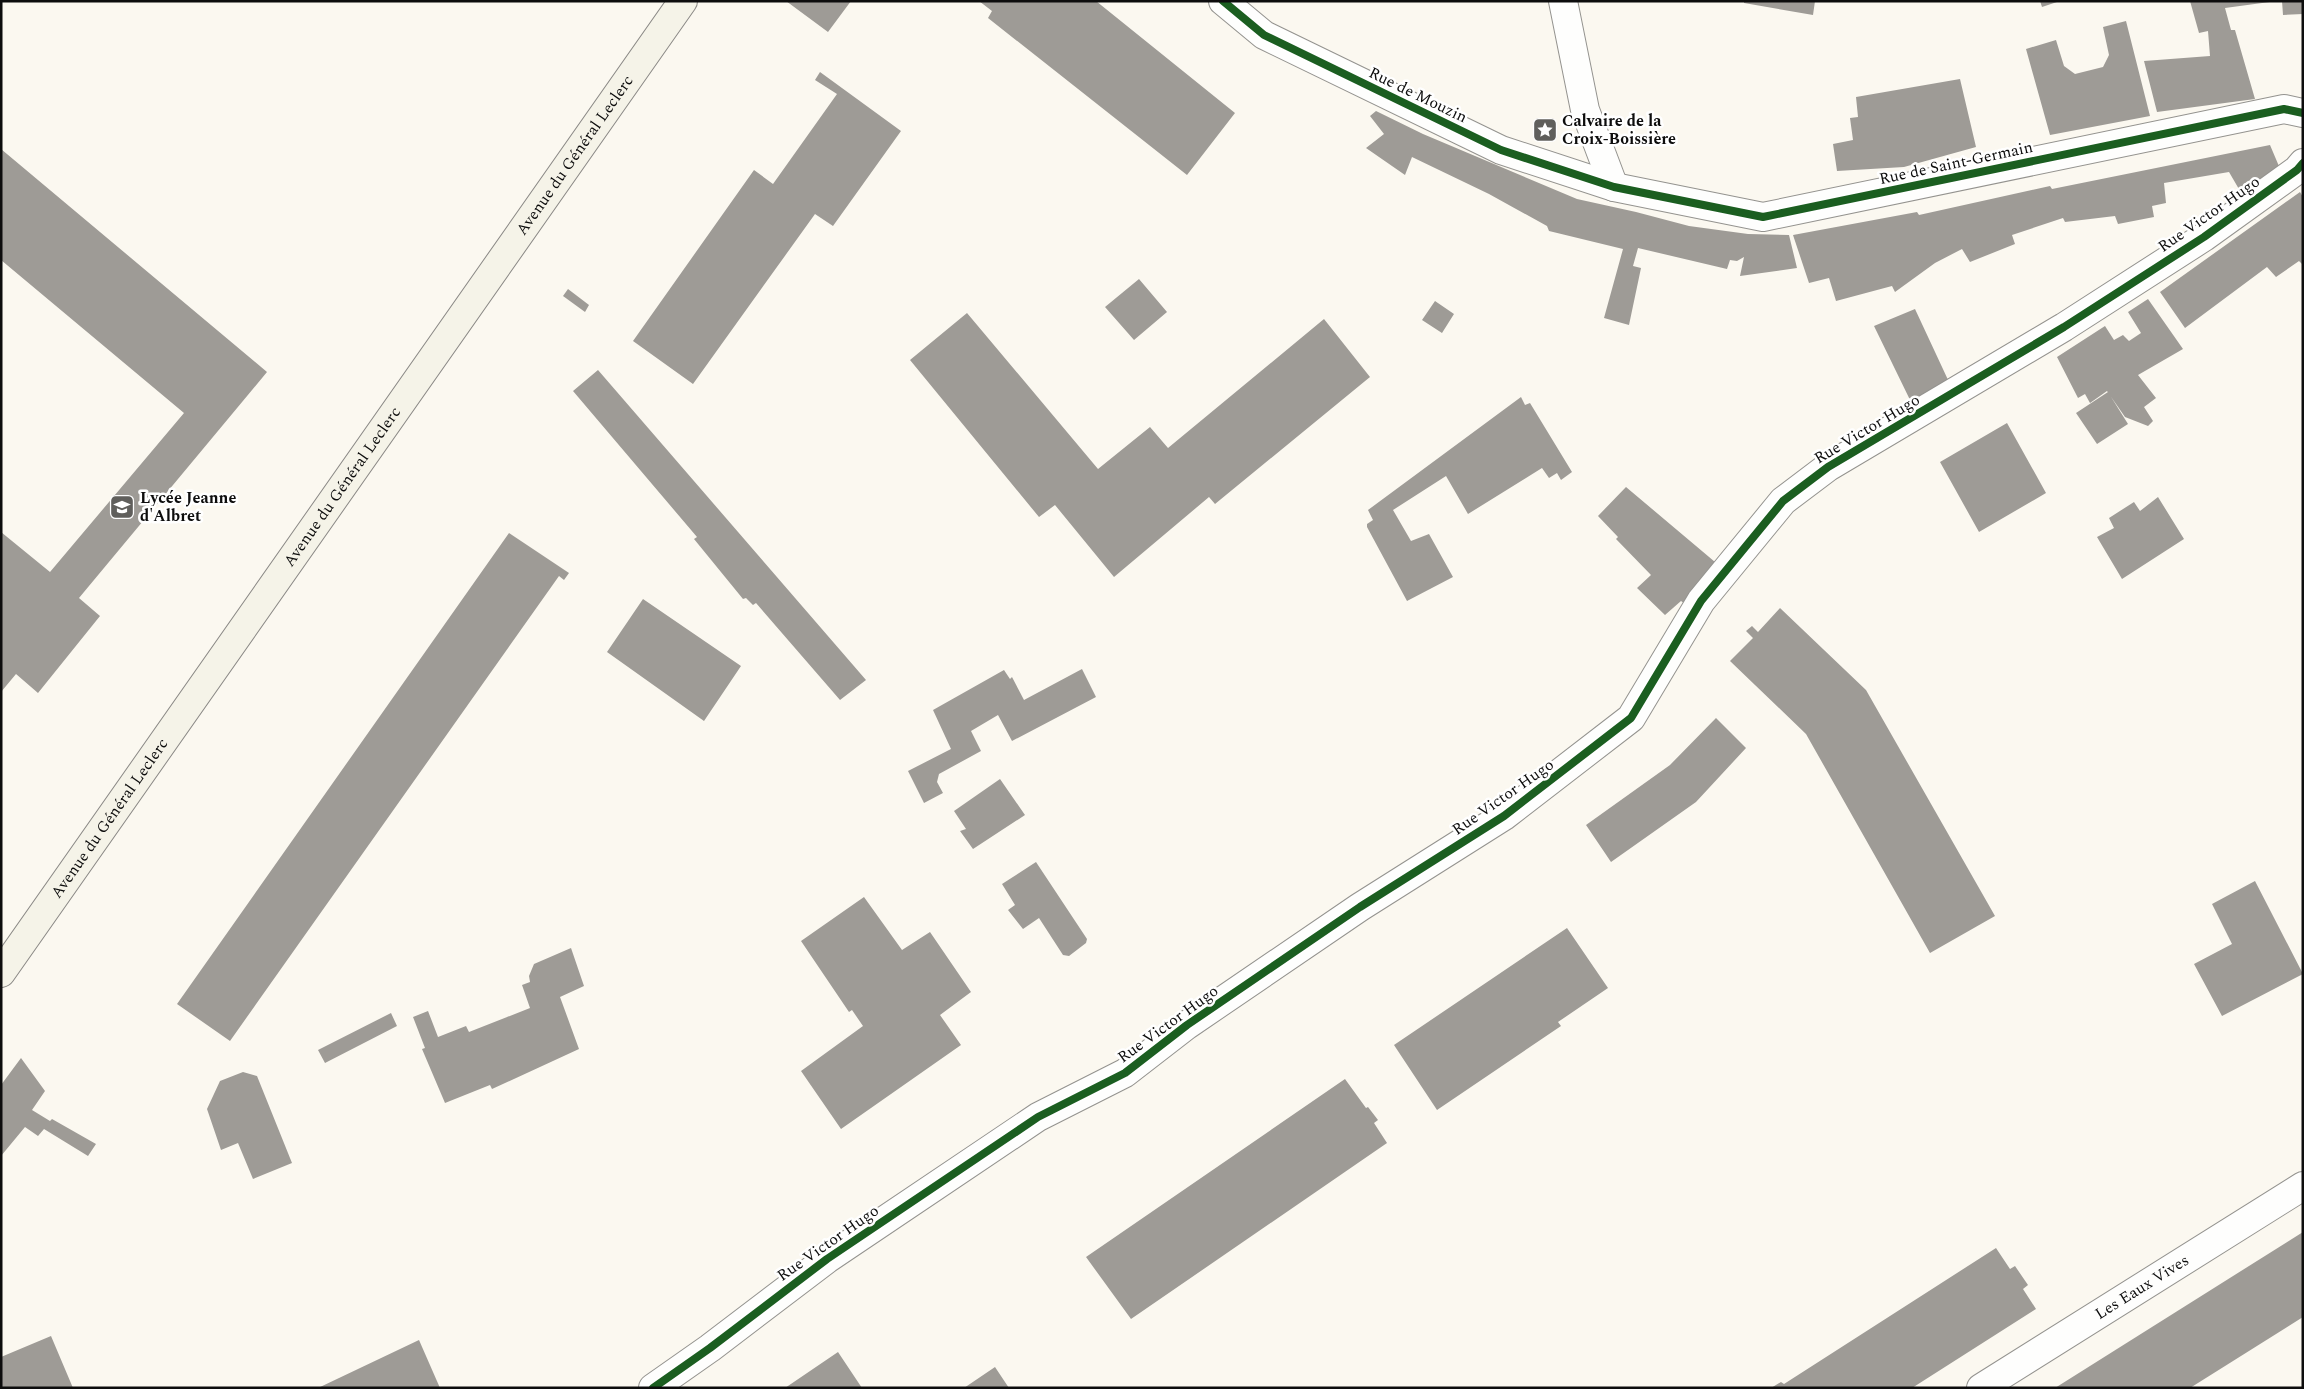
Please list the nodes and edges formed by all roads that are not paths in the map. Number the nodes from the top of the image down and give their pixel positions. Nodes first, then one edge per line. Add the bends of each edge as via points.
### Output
1 (683, 1) edge
2 (1223, 1) edge
3 (1562, 1) edge
4 (2303, 113) edge
5 (2303, 163) edge
6 (1614, 187) junction
7 (1, 973) edge
8 (2303, 1186) edge
9 (653, 1388) edge
10 (1981, 1388) edge

1 - 7 main road, Avenue du Général Leclerc
2 - 6 street, Rue de Mouzin via 1264,35 1500,150
3 - 6 street via 1585,110
4 - 6 street, Rue de Saint-Germain via 2284,109 1763,216
5 - 9 street, Rue Victor Hugo via 2204,237 2064,327 1828,467 1783,500 1701,601 1631,718 1504,816 1360,907 1187,1025 1125,1073 1038,1116 827,1259
8 - 10 street, Les Eaux Vives

